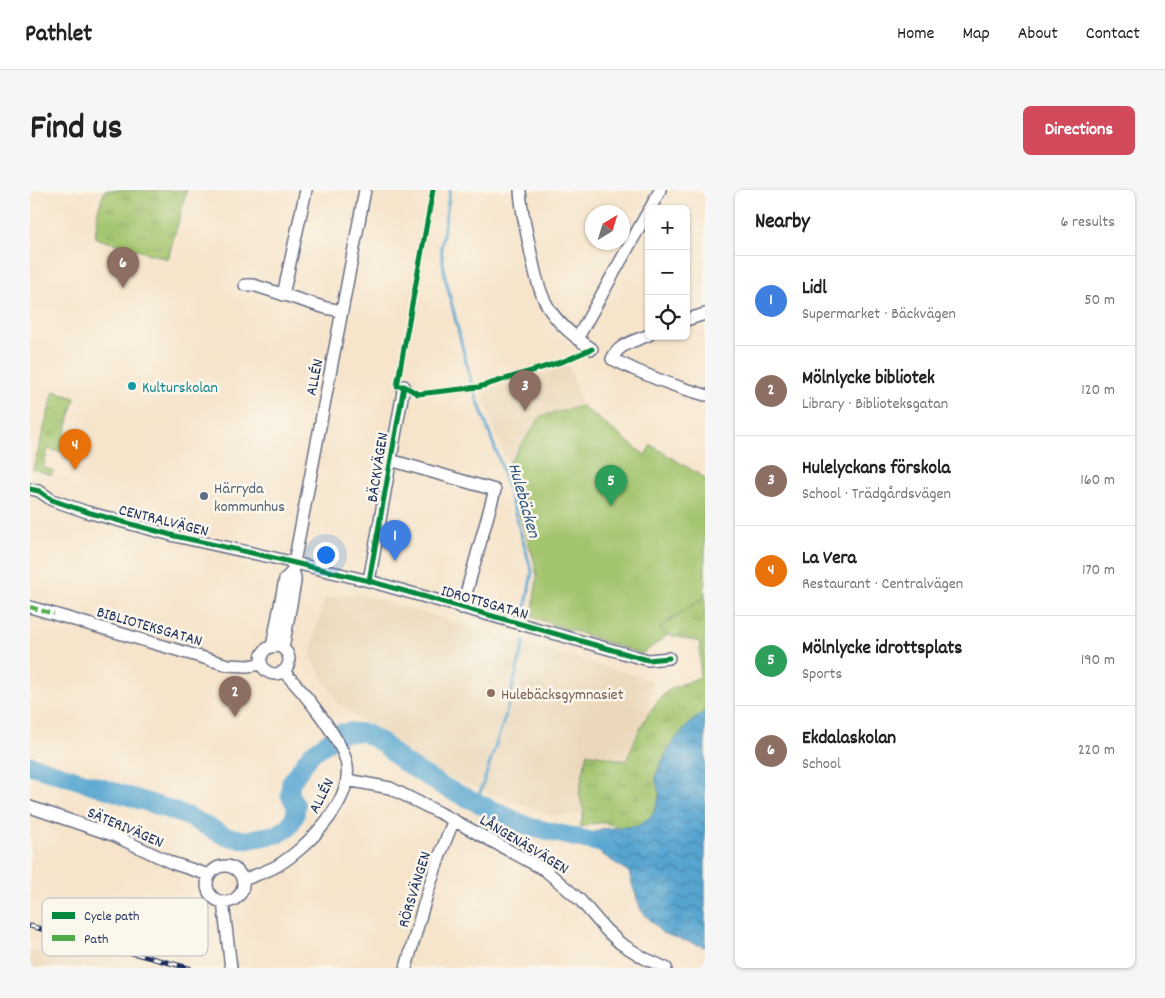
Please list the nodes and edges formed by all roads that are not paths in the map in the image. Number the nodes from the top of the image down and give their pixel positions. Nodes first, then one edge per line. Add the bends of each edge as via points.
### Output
1 (306, 190) edge
2 (365, 190) edge
3 (520, 190) edge
4 (660, 190) edge
5 (652, 205) edge
6 (645, 217) edge
7 (245, 285) dead end
8 (283, 295) junction
9 (342, 311) junction
10 (705, 314) edge
11 (690, 319) edge
12 (645, 337) edge
13 (577, 339) junction
14 (592, 349) dead end
15 (404, 386) dead end
16 (705, 395) edge
17 (390, 460) junction
18 (30, 489) edge
19 (294, 567) junction
20 (369, 581) junction
21 (30, 607) edge
22 (462, 608) junction
23 (277, 648) junction
24 (669, 658) dead end
25 (261, 664) junction
26 (284, 672) junction
27 (347, 780) junction
28 (30, 807) edge
29 (454, 820) junction
30 (209, 875) junction
31 (243, 880) junction
32 (223, 902) junction
33 (231, 968) edge
34 (406, 968) edge
35 (666, 968) edge

1 - 8 street
2 - 9 street, ALLÉN
3 - 13 street via 537,285 543,300 563,327
4 - 5 street
6 - 13 street
7 - 8 street
8 - 9 street
9 - 19 street, ALLÉN
10 - 11 street
12 - 16 street via 625,345 615,352 612,359 641,374
13 - 14 street
15 - 17 street, BÄCKVÄGEN
17 - 20 street, BÄCKVÄGEN
17 - 22 street via 495,490
18 - 19 street, CENTRALVÄGEN via 87,512
19 - 20 street, IDROTTSGATAN
19 - 23 street, ALLÉN via 295,582
20 - 22 street, IDROTTSGATAN
21 - 25 street, BIBLIOTEKSGATAN via 228,665
22 - 24 street, IDROTTSGATAN via 648,660
23 - 25 street via 263,653
23 - 26 street via 287,652 289,660
25 - 26 street via 270,674
26 - 27 street, ALLÉN via 325,721 347,765
27 - 29 street, LÅNGENÄSVÄGEN via 390,788
27 - 31 street, ALLÉN via 332,813 301,847 275,866
28 - 30 street, SÄTERIVÄGEN
29 - 34 street, RÖRSVÄNGEN via 442,847
29 - 35 street, LÅNGENÄSVÄGEN via 545,870 580,900 620,943
30 - 31 street via 220,866 228,866 235,868
30 - 32 street via 209,891
31 - 32 street via 239,896
32 - 33 street

